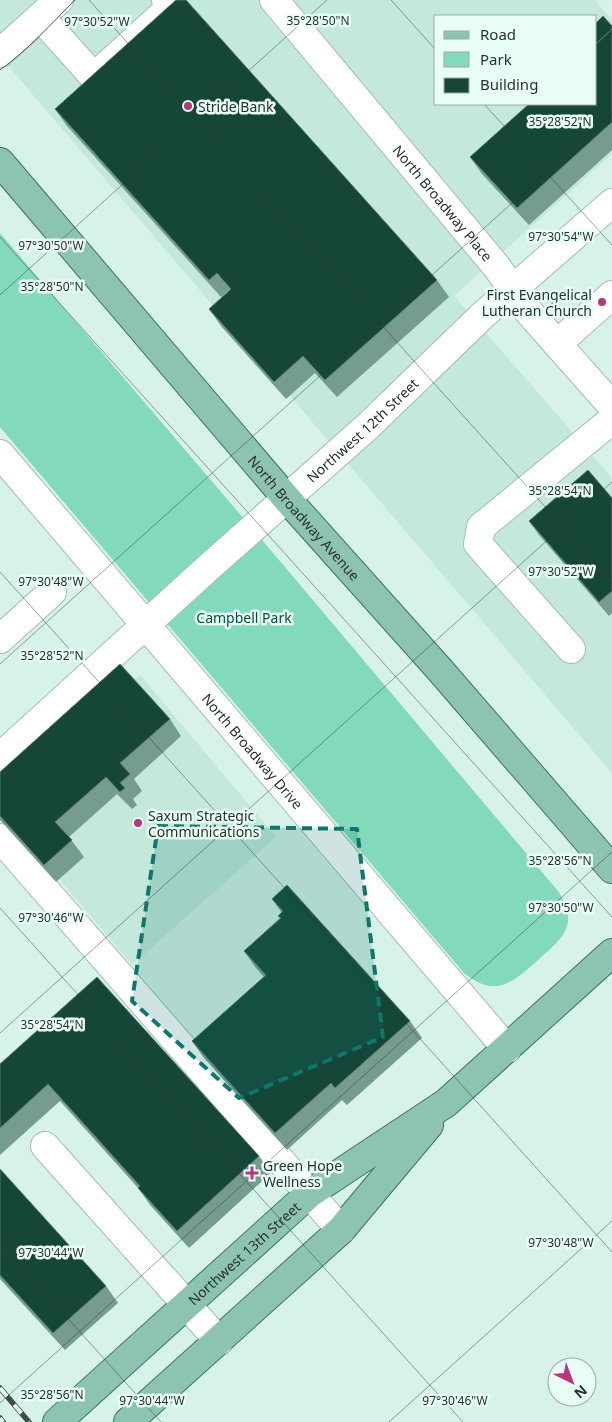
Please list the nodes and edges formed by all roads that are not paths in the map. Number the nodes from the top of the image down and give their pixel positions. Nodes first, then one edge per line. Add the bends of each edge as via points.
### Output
1 (166, 0) edge
2 (274, 0) edge
3 (50, 8) edge
4 (0, 53) edge
5 (0, 162) edge
6 (612, 203) edge
7 (513, 290) junction
8 (612, 295) edge
9 (558, 344) junction
10 (611, 405) edge
11 (0, 454) edge
12 (287, 499) junction
13 (52, 592) dead end
14 (146, 625) junction
15 (0, 639) edge
16 (571, 650) dead end
17 (0, 758) edge
18 (0, 838) edge
19 (612, 869) edge
20 (612, 953) edge
21 (507, 1049) junction
22 (446, 1103) junction
23 (45, 1146) dead end
24 (310, 1193) junction
25 (342, 1230) junction
26 (187, 1304) junction
27 (219, 1340) junction
28 (57, 1422) edge
29 (128, 1422) edge

1 - 3 street via 172,6 94,77
2 - 7 street, North Broadway Place
3 - 4 street
5 - 12 main road, North Broadway Avenue
6 - 7 street, Northwest 12th Street
7 - 9 street, North Broadway Place
7 - 12 street, Northwest 12th Street
8 - 9 street
9 - 10 street, North Broadway Place
10 - 16 street via 481,527 479,536 478,544
11 - 14 street, North Broadway Drive
12 - 14 street, Northwest 12th Street
12 - 19 main road, North Broadway Avenue
13 - 15 street
14 - 17 street, Northwest 12th Street
14 - 21 street, North Broadway Drive
18 - 24 street
20 - 21 main road, Northwest 13th Street
21 - 22 main road, Northwest 13th Street
22 - 24 main road, Northwest 13th Street
22 - 25 main road, Northwest 13th Street
23 - 26 street
24 - 25 street
24 - 26 main road, Northwest 13th Street
25 - 27 main road, Northwest 13th Street
26 - 27 street
26 - 28 main road, Northwest 13th Street
27 - 29 main road, Northwest 13th Street

